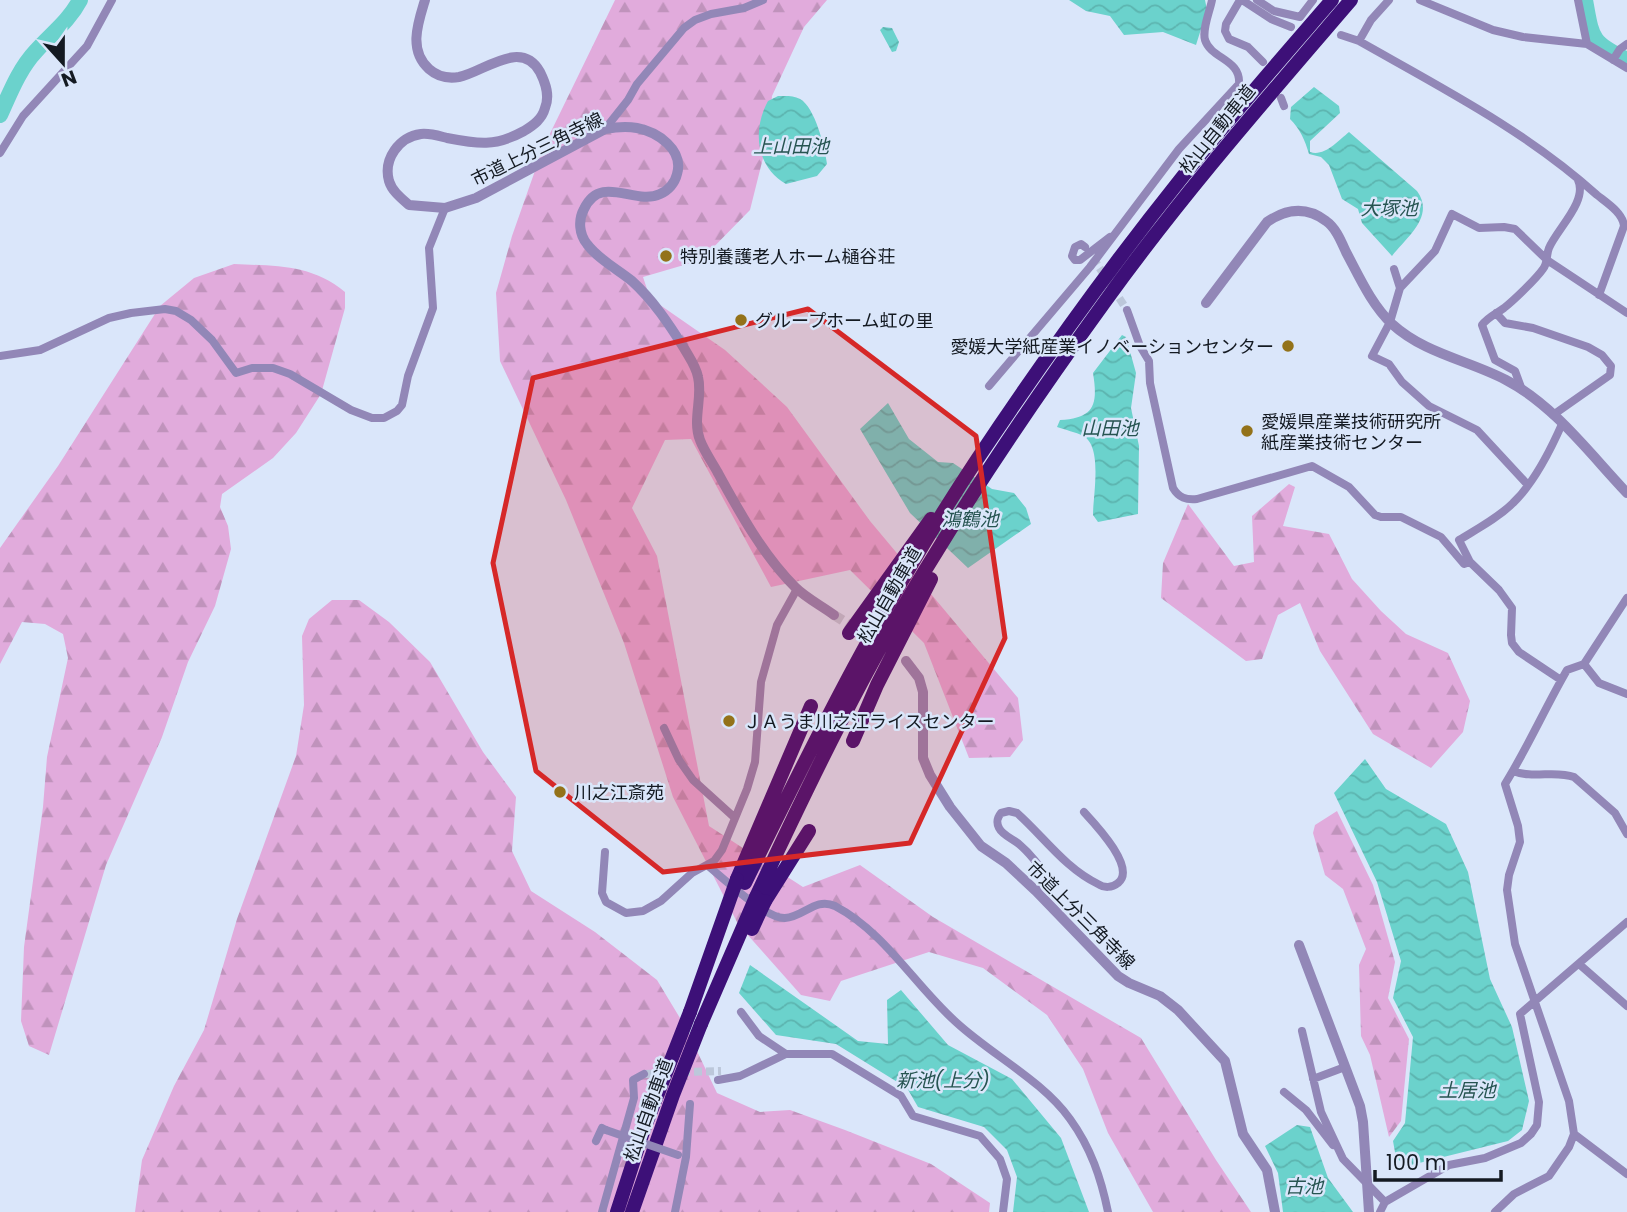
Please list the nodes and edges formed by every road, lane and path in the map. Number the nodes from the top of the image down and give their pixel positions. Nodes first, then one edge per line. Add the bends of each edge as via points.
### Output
1 (112, 0) edge
2 (425, 0) edge
3 (763, 0) edge
4 (1212, 0) edge
5 (1241, 0) edge
6 (1257, 0) edge
7 (1312, 0) edge
8 (1332, 0) edge
9 (1351, 0) edge
10 (1362, 0) edge
11 (1389, 0) edge
12 (1420, 0) edge
13 (1578, 0) edge
14 (1291, 27) dead end
15 (1341, 35) dead end
16 (1359, 41) junction
17 (1587, 44) junction
18 (1623, 46) edge
19 (1612, 60) junction
20 (1263, 62) dead end
21 (1627, 68) edge
22 (1251, 117) junction
23 (605, 129) junction
24 (0, 153) edge
25 (1576, 176) junction
26 (445, 208) junction
27 (1121, 229) junction
28 (1086, 247) dead end
29 (1547, 260) junction
30 (1394, 269) dead end
31 (1400, 288) junction
32 (1599, 295) junction
33 (1206, 303) dead end
34 (1127, 310) tunnel mouth
35 (1496, 313) junction
36 (1627, 313) edge
37 (1390, 322) junction
38 (0, 356) edge
39 (989, 386) dead end
40 (1522, 390) junction
41 (1553, 415) junction
42 (1562, 424) junction
43 (982, 466) junction
44 (1527, 484) junction
45 (1627, 493) edge
46 (930, 547) junction
47 (1470, 562) junction
48 (797, 589) junction
49 (1627, 598) edge
50 (834, 615) tunnel mouth
51 (849, 633) dead end
52 (906, 662) dead end
53 (1584, 664) junction
54 (1561, 680) junction
55 (1627, 694) edge
56 (811, 706) dead end
57 (664, 728) dead end
58 (853, 741) dead end
59 (1513, 771) junction
60 (1084, 812) dead end
61 (1623, 817) edge
62 (734, 818) junction
63 (809, 831) dead end
64 (1627, 834) edge
65 (605, 852) dead end
66 (707, 865) junction
67 (741, 881) junction
68 (1036, 891) junction
69 (760, 899) junction
70 (1627, 922) edge
71 (1299, 945) dead end
72 (1579, 964) junction
73 (1535, 1002) junction
74 (1627, 1006) edge
75 (741, 1012) dead end
76 (1302, 1031) dead end
77 (786, 1054) junction
78 (1345, 1066) junction
79 (644, 1074) dead end
80 (720, 1075) tunnel mouth
81 (1313, 1079) junction
82 (1284, 1092) dead end
83 (690, 1104) dead end
84 (1574, 1134) junction
85 (596, 1141) dead end
86 (682, 1156) junction
87 (1343, 1158) junction
88 (1627, 1174) edge
89 (1367, 1183) junction
90 (1385, 1202) junction
91 (602, 1212) edge
92 (617, 1212) edge
93 (632, 1212) edge
94 (675, 1212) edge
95 (1003, 1212) edge
96 (1108, 1212) edge
97 (1275, 1212) edge
98 (1369, 1212) edge
99 (1380, 1212) edge
100 (1495, 1212) edge

1 - 24 street via 87,46 23,116
2 - 26 street, 市道上分三角寺線 via 416,48 437,75 456,78 501,59 519,58 536,66 548,93 538,121 495,143 475,144 427,134 410,137 397,146 388,171 399,197 409,205
3 - 23 street via 711,14 684,28
4 - 27 street via 1206,43 1234,66 1238,83 1180,149
5 - 14 street
5 - 20 street via 1225,32
6 - 7 street via 1274,11 1300,17
8 - 43 highway, 松山自動車道 via 1181,178 1094,292
9 - 22 highway, 松山自動車道
10 - 22 highway
11 - 16 street
12 - 17 street via 1493,30
13 - 17 street
15 - 16 street
16 - 25 street via 1489,113
17 - 19 street
18 - 19 street
19 - 21 street
22 - 43 highway, 松山自動車道
23 - 26 street, 市道上分三角寺線 via 476,198
23 - 48 street, 市道上分三角寺線 via 636,128 659,138 675,152 677,174 670,187 658,195 612,191 590,199 580,216 581,233 596,254 634,283 673,330 699,379 699,439 771,560
25 - 29 street via 1581,186 1579,199 1553,240
25 - 32 street via 1624,221
26 - 38 street via 429,248 433,308 402,405 384,418 351,410 272,368 236,373 191,320 165,309 109,318 40,350
27 - 28 street via 1080,260 1072,258 1079,244
27 - 39 street
29 - 31 street via 1515,229 1479,228 1452,214 1434,251
29 - 32 street
29 - 35 street via 1544,269
30 - 31 street
31 - 37 street
32 - 36 street
33 - 37 street via 1267,222 1293,210 1312,213 1335,231 1370,296
34 - 47 street via 1149,361 1150,383 1177,495 1197,499 1312,466 1349,487 1375,514 1401,517 1441,537 1464,564
35 - 40 street via 1482,324 1495,360 1516,371
35 - 41 street via 1505,323 1588,347 1611,366 1610,375
37 - 40 street via 1426,348
37 - 44 street via 1372,356 1389,363 1402,382 1429,405 1477,430
40 - 41 street
41 - 42 street
42 - 44 street
42 - 45 street
43 - 46 highway
43 - 46 highway, 松山自動車道
44 - 47 street via 1513,503 1458,540
46 - 51 highway
46 - 58 highway
46 - 67 highway, 松山自動車道 via 856,661
46 - 69 highway, 松山自動車道 via 809,783
47 - 54 street via 1512,608 1512,643
48 - 50 street, 市道上分三角寺線
48 - 62 street via 777,625 761,682 755,762
49 - 53 street
52 - 68 street, 市道上分三角寺線 via 923,692 923,758 930,775 981,846
53 - 54 street via 1567,670
53 - 55 street via 1599,683
54 - 59 street
56 - 67 highway
57 - 62 street via 693,780
59 - 61 street via 1567,774
59 - 73 street via 1505,784 1520,842 1507,890 1515,944
60 - 68 street via 1122,863 1124,874 1110,887 1099,886 1054,852 1017,813 1001,813 997,819 1002,831 1038,863 1049,880
61 - 64 street
62 - 66 street via 722,850
63 - 69 highway
65 - 66 street via 601,893 606,902 626,914 661,901
66 - 96 street via 769,913 783,918 817,903 830,904 870,930 958,1025 1069,1118 1097,1168
67 - 92 highway, 松山自動車道, bridge via 644,1129
68 - 97 street, 市道上分三角寺線 via 1118,976 1160,996 1217,1050 1229,1071 1244,1134 1267,1170
69 - 93 highway, 松山自動車道, bridge via 673,1095
70 - 72 street
71 - 78 street
72 - 73 street
72 - 74 street
73 - 84 street via 1569,1101
73 - 90 street via 1520,1014 1539,1102 1537,1125 1531,1134 1485,1158 1449,1165
75 - 77 street via 760,1036
76 - 81 street
77 - 80 street via 740,1076
77 - 95 street via 832,1054 901,1096 913,1115 980,1136 1000,1159 1007,1179
78 - 81 street
78 - 89 street via 1360,1106
79 - 91 street via 633,1080 634,1098
81 - 87 street via 1321,1112
82 - 87 street via 1306,1110
83 - 86 street
84 - 88 street
84 - 100 street via 1549,1176 1514,1194
85 - 86 street, bridge via 602,1128
86 - 94 street
87 - 89 street
89 - 90 street
89 - 98 street
90 - 99 street

